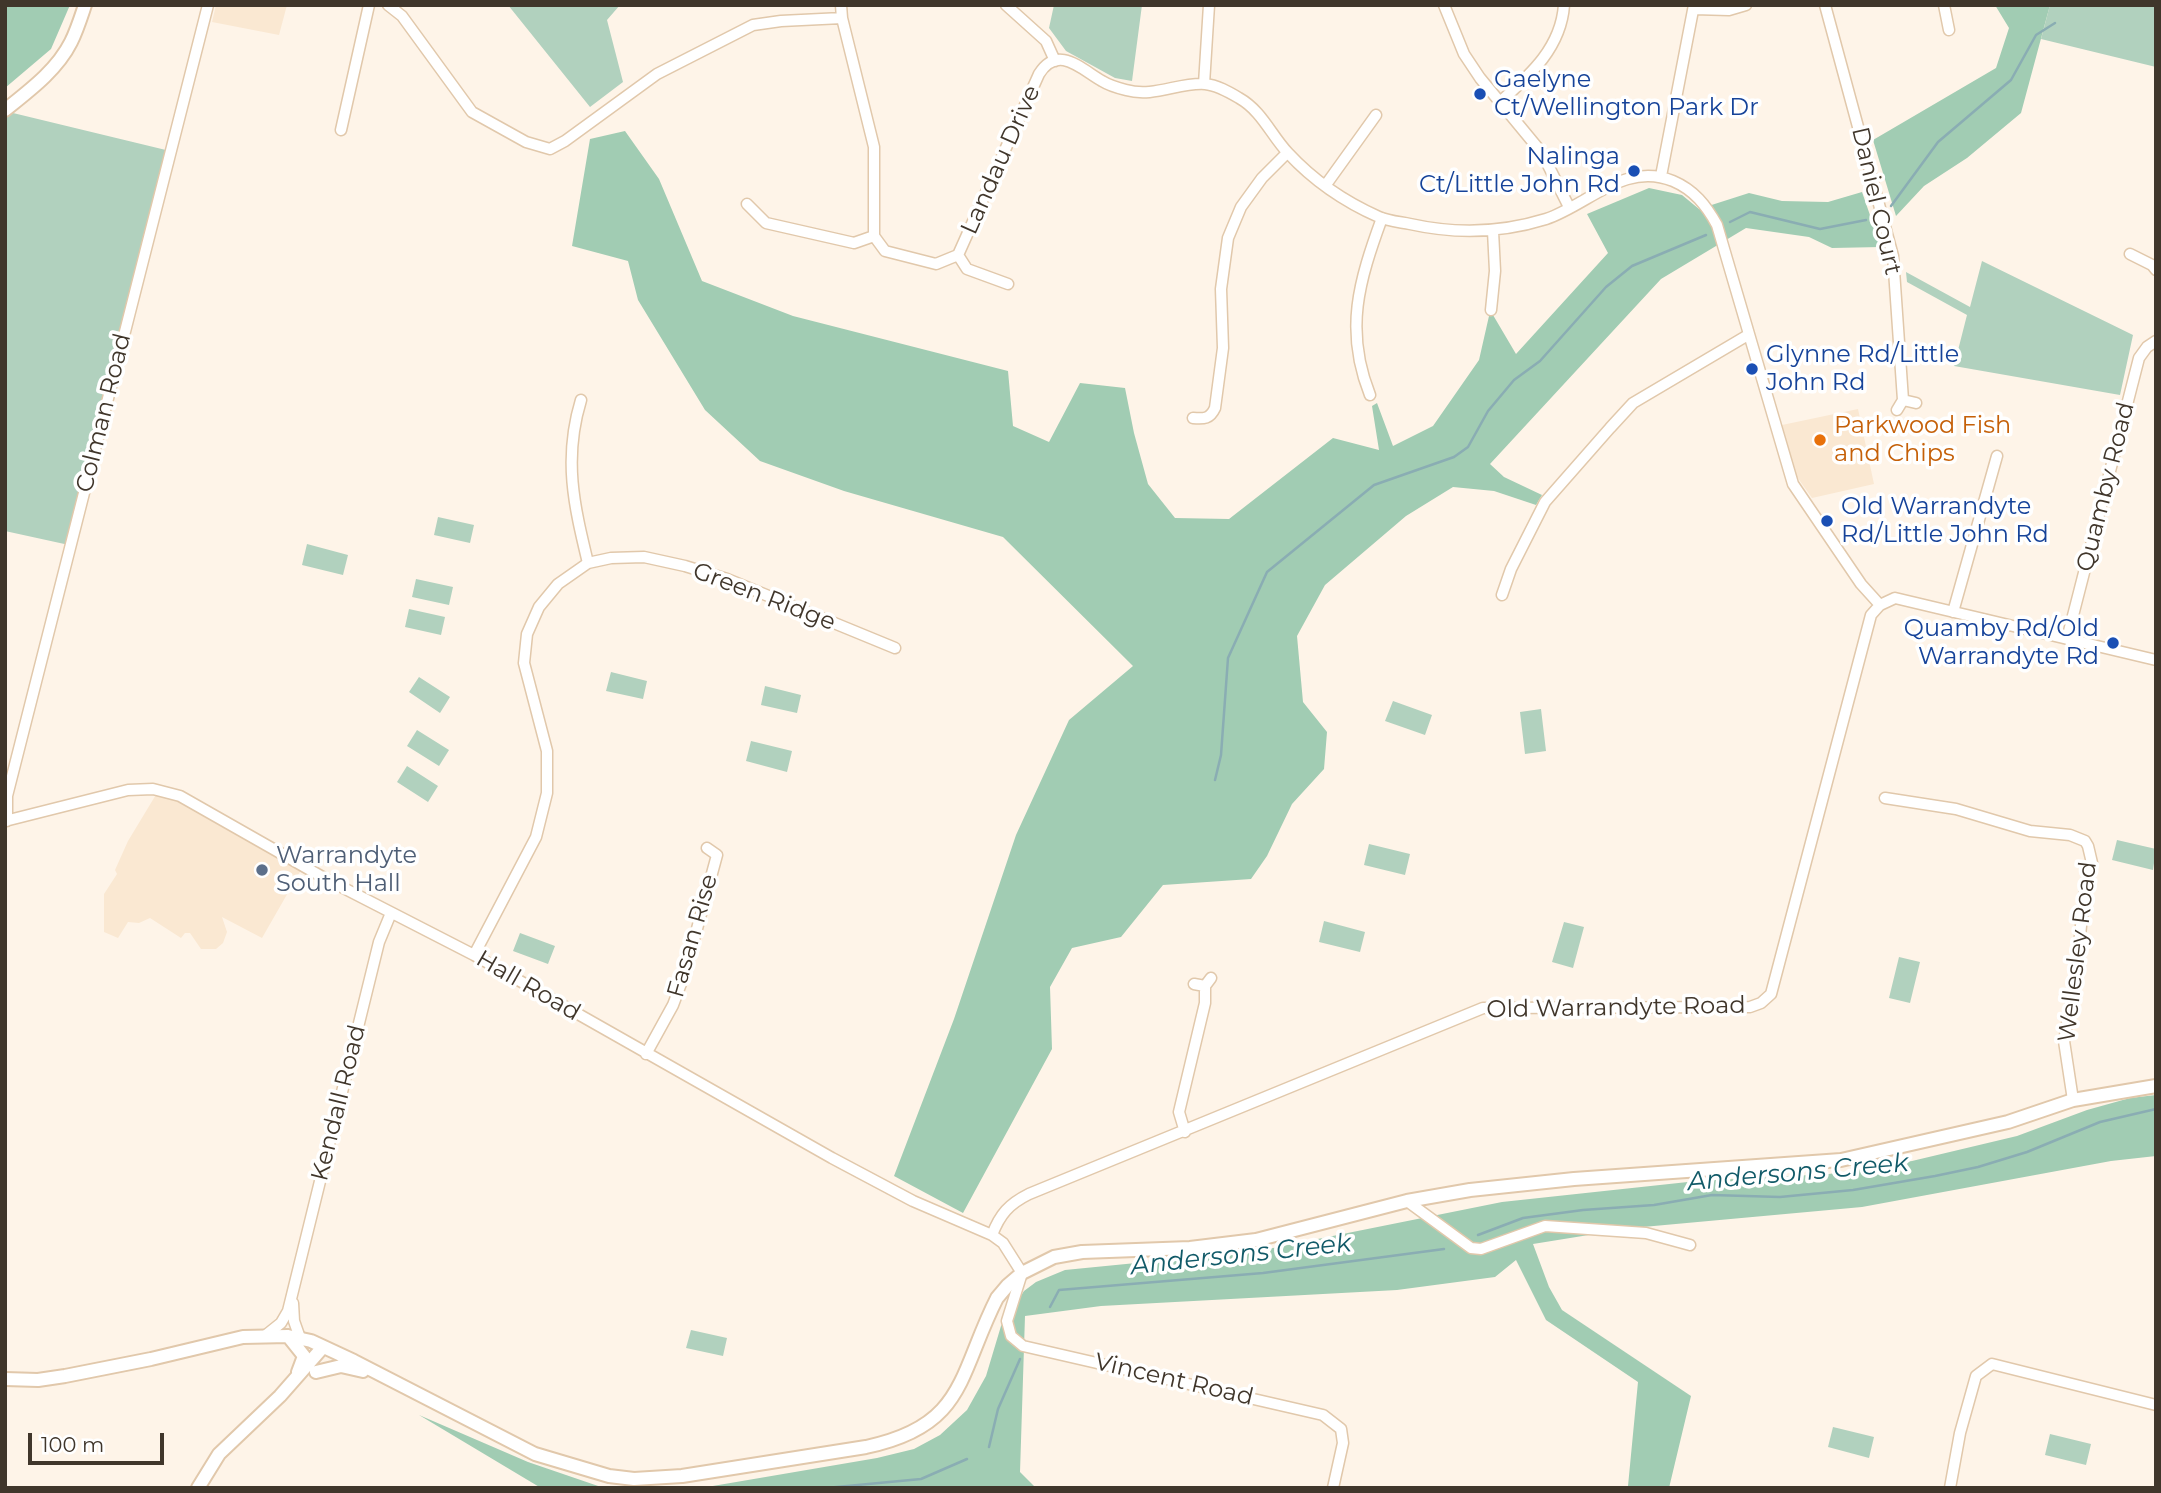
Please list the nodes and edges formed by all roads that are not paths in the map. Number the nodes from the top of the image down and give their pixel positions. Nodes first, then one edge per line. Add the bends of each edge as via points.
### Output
1 (85, 5) edge
2 (208, 5) edge
3 (369, 5) edge
4 (388, 5) edge
5 (841, 5) edge
6 (1006, 5) edge
7 (1209, 5) edge
8 (1444, 5) edge
9 (1564, 5) edge
10 (1746, 5) edge
11 (1825, 5) edge
12 (1944, 5) edge
13 (1694, 7) edge
14 (842, 18) junction
15 (1949, 30) dead end
16 (1055, 61) junction
17 (1204, 84) junction
18 (1500, 102) junction
19 (5, 110) edge
20 (1376, 115) dead end
21 (341, 130) dead end
22 (1287, 153) junction
23 (1661, 176) junction
24 (1325, 186) junction
25 (747, 204) dead end
26 (1569, 207) junction
27 (1382, 218) junction
28 (1493, 231) junction
29 (874, 236) junction
30 (2130, 254) dead end
31 (958, 255) junction
32 (2156, 270) edge
33 (1008, 284) dead end
34 (1491, 310) dead end
35 (1748, 335) junction
36 (2156, 341) edge
37 (1370, 395) dead end
38 (581, 400) dead end
39 (1903, 400) junction
40 (1916, 403) dead end
41 (1897, 410) dead end
42 (1193, 418) dead end
43 (1997, 456) dead end
44 (589, 563) junction
45 (1502, 596) dead end
46 (1880, 605) junction
47 (1953, 612) junction
48 (2067, 639) junction
49 (895, 648) dead end
50 (2156, 660) edge
51 (1885, 798) dead end
52 (6, 821) edge
53 (707, 848) dead end
54 (391, 914) junction
55 (474, 955) junction
56 (1203, 982) dead end
57 (646, 1054) junction
58 (2156, 1086) edge
59 (2073, 1100) junction
60 (1185, 1132) junction
61 (1407, 1201) junction
62 (992, 1235) junction
63 (1689, 1244) dead end
64 (1022, 1273) junction
65 (292, 1295) junction
66 (266, 1335) junction
67 (294, 1337) junction
68 (327, 1349) junction
69 (316, 1372) junction
70 (5, 1379) edge
71 (292, 1384) junction
72 (417, 1395) junction
73 (280, 1396) junction
74 (2156, 1405) edge
75 (198, 1488) edge
76 (1333, 1488) edge
77 (1951, 1488) edge

1 - 19 main road via 64,55
2 - 52 street, Colman Road via 7,796
3 - 21 street
4 - 14 street via 402,16 472,112 526,142 550,149 657,74 752,25
5 - 14 street
6 - 16 street via 1046,41
7 - 17 street
8 - 18 street via 1464,54
9 - 18 street via 1545,58
10 - 13 street
11 - 39 street, Daniel Court via 1893,256
12 - 15 street
13 - 23 street
14 - 29 street via 874,147
16 - 17 street, Landau Drive via 1072,62 1112,87 1133,92
16 - 31 street, Landau Drive via 1039,74
17 - 22 street via 1243,100
18 - 26 street via 1542,153
20 - 24 street
22 - 24 street
22 - 42 street via 1241,207 1228,238 1222,271 1223,348 1217,398 1212,415
23 - 26 street via 1638,176 1613,184
23 - 35 street via 1680,184 1709,210
24 - 27 street
25 - 29 street via 766,223 854,243
26 - 28 street via 1550,218
27 - 28 street via 1437,230
27 - 37 street via 1360,283 1356,311 1362,373
28 - 34 street
29 - 31 street, Landau Drive via 885,251 936,264
30 - 32 street
31 - 33 street via 967,269
35 - 45 street via 1633,403 1545,502
35 - 46 street via 1793,484
36 - 48 street, Quamby Road via 2139,358
38 - 44 street via 571,454 573,500
39 - 40 street
39 - 41 street
43 - 47 street
44 - 49 street, Green Ridge via 644,558 685,566
44 - 55 street via 558,584 539,607 527,634 524,663 547,751 547,793 536,838
46 - 47 street via 1895,598
46 - 60 street, Old Warrandyte Road via 1871,615 1865,635 1771,994 1762,1003 1750,1007 1483,1008
47 - 48 street
48 - 50 street
51 - 59 street, Wellesley Road via 1956,809 2030,831 2085,841 2092,863 2064,1041
52 - 54 street, Hall Road via 128,790 153,789 180,796
53 - 57 street, Fasan Rise via 722,853 673,1005
54 - 55 street, Hall Road
54 - 65 street, Kendall Road via 379,942
55 - 57 street, Hall Road
56 - 60 street via 1205,1003 1179,1112
57 - 62 street, Hall Road via 867,1177
58 - 59 main road
59 - 61 main road via 2008,1122 1841,1160 1561,1181
60 - 62 street, Old Warrandyte Road via 1012,1203
61 - 63 street via 1471,1248 1481,1249 1545,1226 1646,1233
61 - 64 main road via 1256,1240 1082,1252 1054,1257
62 - 64 street, Hall Road via 1003,1243
64 - 72 main road via 997,1298 949,1403 896,1441 682,1476 609,1476 535,1454
64 - 76 street, Vincent Road via 1007,1321 1011,1336 1023,1346 1323,1415 1341,1429 1343,1443
65 - 66 street, Kendall Road via 285,1319
65 - 67 street, Kendall Road
66 - 67 main road
66 - 70 main road via 65,1376
67 - 68 main road
67 - 71 main road via 304,1356
68 - 69 main road
68 - 71 main road
68 - 72 main road
69 - 72 main road via 352,1367
69 - 73 main road
71 - 73 main road
73 - 75 main road via 219,1454
74 - 77 street via 1992,1364 1976,1376

